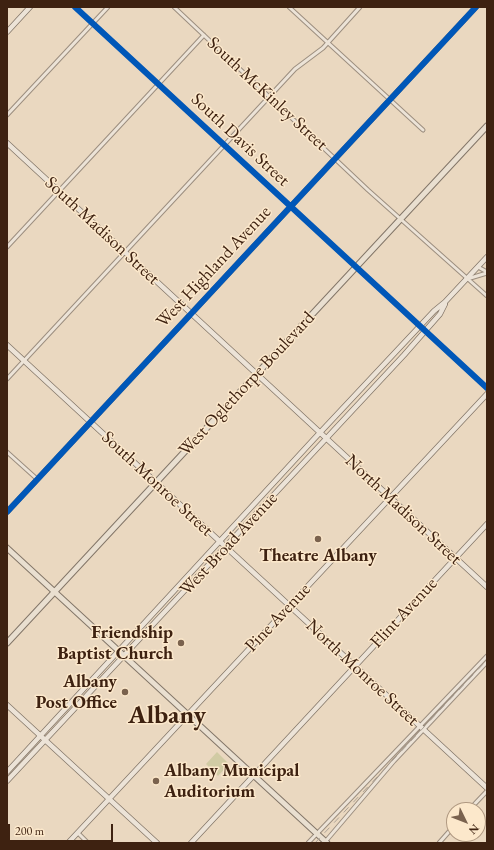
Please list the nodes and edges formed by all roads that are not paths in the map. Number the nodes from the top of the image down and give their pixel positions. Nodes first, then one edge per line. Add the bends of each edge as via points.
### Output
1 (30, 7) edge
2 (75, 7) edge
3 (108, 7) edge
4 (174, 7) edge
5 (289, 7) edge
6 (360, 7) edge
7 (476, 7) edge
8 (92, 23) junction
9 (7, 32) edge
10 (204, 35) junction
11 (328, 43) junction
12 (158, 84) junction
13 (270, 97) junction
14 (390, 99) junction
15 (7, 115) edge
16 (487, 126) edge
17 (423, 130) dead end
18 (7, 143) edge
19 (225, 146) junction
20 (335, 158) junction
21 (59, 192) junction
22 (290, 207) junction
23 (401, 219) junction
24 (7, 247) edge
25 (125, 253) junction
26 (487, 257) edge
27 (478, 267) junction
28 (356, 268) junction
29 (487, 273) edge
30 (467, 279) junction
31 (487, 296) edge
32 (445, 302) junction
33 (191, 314) junction
34 (420, 327) junction
35 (425, 332) junction
36 (7, 345) edge
37 (24, 361) junction
38 (256, 375) junction
39 (7, 380) edge
40 (487, 388) edge
41 (487, 394) edge
42 (91, 422) junction
43 (320, 433) junction
44 (326, 439) junction
45 (7, 452) edge
46 (37, 479) junction
47 (156, 482) junction
48 (390, 498) junction
49 (7, 512) edge
50 (487, 524) edge
51 (219, 542) junction
52 (7, 548) edge
53 (225, 548) junction
54 (455, 558) junction
55 (487, 587) edge
56 (54, 592) junction
57 (289, 606) junction
58 (7, 643) edge
59 (119, 651) junction
60 (124, 656) junction
61 (487, 656) edge
62 (487, 662) edge
63 (355, 667) junction
64 (7, 705) edge
65 (188, 715) junction
66 (422, 728) junction
67 (41, 736) junction
68 (45, 740) junction
69 (7, 772) edge
70 (254, 775) junction
71 (7, 780) edge
72 (487, 789) edge
73 (109, 799) junction
74 (476, 802) edge
75 (78, 833) junction
76 (317, 833) junction
77 (446, 834) edge
78 (326, 842) edge
79 (68, 843) edge
80 (88, 843) edge
81 (157, 843) edge
82 (191, 843) edge
83 (308, 843) edge
84 (438, 843) edge

1 - 9 main road
2 - 8 street, South Davis Street
3 - 8 street
4 - 10 street, South McKinley Street
5 - 11 street
6 - 11 street
7 - 14 main road, West Highland Avenue
8 - 12 street, South Davis Street
8 - 15 street
10 - 12 street
10 - 13 street, South McKinley Street
11 - 13 street via 301,62
11 - 14 street
12 - 19 street, South Davis Street
12 - 21 street
13 - 19 street
13 - 20 street, South McKinley Street
14 - 17 street
14 - 20 main road, West Highland Avenue
16 - 23 main road, West Oglethorpe Boulevard
18 - 21 main road, South Madison Street
19 - 22 street, South Davis Street
19 - 25 street
20 - 22 main road, West Highland Avenue
20 - 23 street, South McKinley Street
21 - 24 street
21 - 25 main road, South Madison Street
22 - 28 street, South Davis Street
22 - 33 main road, West Highland Avenue
23 - 28 main road, West Oglethorpe Boulevard
23 - 30 street, South McKinley Street
25 - 33 main road, South Madison Street
25 - 37 street
26 - 27 main road, West Broad Avenue
27 - 29 street
27 - 30 main road, West Broad Avenue
28 - 34 street, South Davis Street
28 - 38 main road, West Oglethorpe Boulevard
29 - 30 street
30 - 31 street, South McKinley Street
30 - 32 main road, West Broad Avenue
32 - 34 main road, West Broad Avenue
32 - 35 main road, West Broad Avenue via 440,314
33 - 38 main road, South Madison Street
33 - 42 main road, West Highland Avenue
34 - 35 street, South Davis Street
34 - 43 main road, West Broad Avenue
35 - 40 street, South Davis Street
35 - 44 main road, West Broad Avenue
36 - 37 main road, South Monroe Street
37 - 39 street
37 - 42 main road, South Monroe Street
38 - 43 main road, South Madison Street
38 - 47 main road, West Oglethorpe Boulevard
41 - 48 main road, Pine Avenue
42 - 46 main road, West Highland Avenue
42 - 47 main road, South Monroe Street
43 - 44 main road, North Madison Street
43 - 51 main road, West Broad Avenue
44 - 48 main road, North Madison Street
44 - 53 main road, West Broad Avenue
45 - 46 street
46 - 49 main road, West Highland Avenue
47 - 51 main road, South Monroe Street
47 - 56 main road, West Oglethorpe Boulevard
48 - 54 main road, North Madison Street
48 - 57 main road, Pine Avenue
50 - 54 main road, Flint Avenue
51 - 53 main road, North Monroe Street
51 - 59 main road, West Broad Avenue
52 - 56 main road
53 - 57 main road, North Monroe Street
53 - 60 main road, West Broad Avenue
54 - 55 main road, North Madison Street
54 - 63 main road, Flint Avenue
56 - 58 main road, West Oglethorpe Boulevard
56 - 59 main road
57 - 63 main road, North Monroe Street
57 - 65 main road, Pine Avenue
59 - 60 main road
59 - 67 main road, West Broad Avenue
60 - 65 main road
60 - 68 main road, West Broad Avenue
61 - 66 street
62 - 66 street
63 - 66 main road, North Monroe Street
63 - 70 main road, Flint Avenue
64 - 67 main road
65 - 70 main road
65 - 73 main road, Pine Avenue
66 - 72 main road, North Monroe Street
66 - 76 street
66 - 78 street
67 - 68 main road
67 - 69 main road, West Broad Avenue
68 - 71 main road, West Broad Avenue
68 - 73 main road
70 - 76 main road
70 - 82 main road, Flint Avenue
72 - 74 street
73 - 75 main road, Pine Avenue
73 - 81 main road
75 - 79 main road, Pine Avenue
75 - 80 street
76 - 78 main road
76 - 83 street
77 - 84 street

